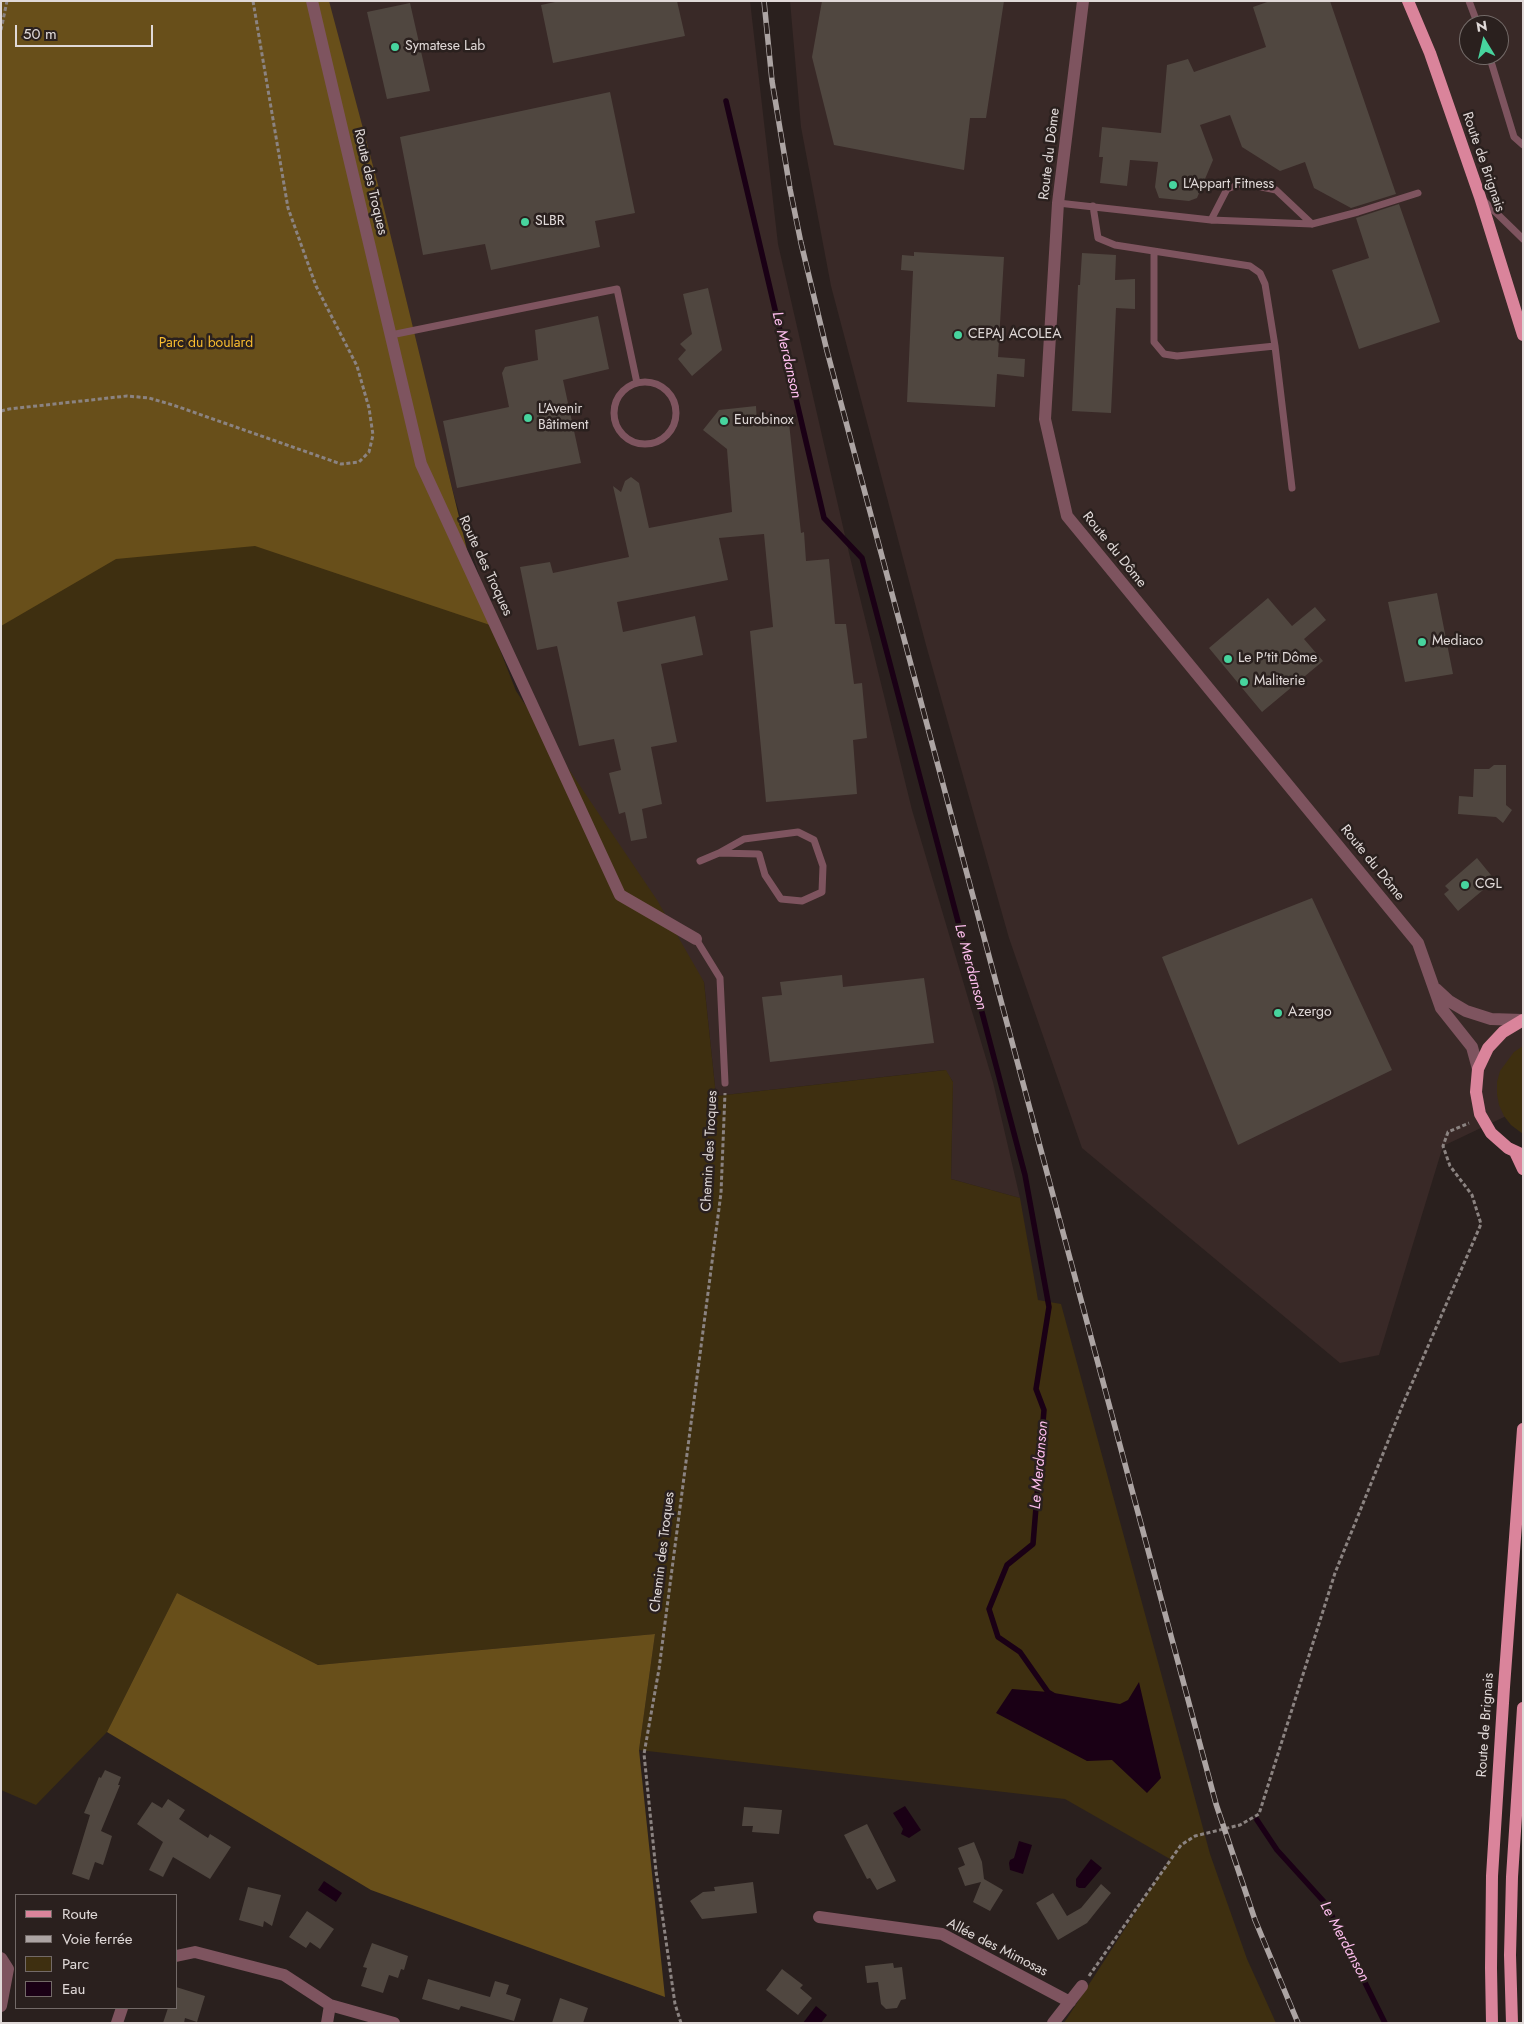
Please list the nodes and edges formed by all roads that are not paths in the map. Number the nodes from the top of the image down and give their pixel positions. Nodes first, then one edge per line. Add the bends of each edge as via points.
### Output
1 (312, 1) edge
2 (1083, 1) edge
3 (1408, 1) edge
4 (1469, 1) edge
5 (1474, 15) edge
6 (1492, 65) edge
7 (1523, 145) edge
8 (1418, 193) dead end
9 (1480, 197) junction
10 (1058, 203) junction
11 (1093, 206) junction
12 (1211, 220) junction
13 (1312, 224) junction
14 (1523, 238) edge
15 (1154, 251) junction
16 (391, 335) junction
17 (1523, 335) edge
18 (1274, 346) junction
19 (637, 383) junction
20 (1292, 488) dead end
21 (719, 853) junction
22 (700, 861) dead end
23 (696, 939) joint
24 (1435, 989) junction
25 (1522, 1020) edge
26 (1478, 1069) junction
27 (725, 1083) road end
28 (1519, 1154) edge
29 (1523, 1169) edge
30 (1523, 1429) edge
31 (1523, 1708) edge
32 (819, 1917) dead end
33 (178, 1956) edge
34 (1, 1958) edge
35 (1082, 1986) road end
36 (1070, 2002) junction
37 (330, 2005) junction
38 (1, 2006) edge
39 (122, 2009) edge
40 (117, 2023) edge
41 (327, 2023) edge
42 (394, 2023) edge
43 (1053, 2023) edge
44 (1492, 2023) edge
45 (1512, 2023) edge

1 - 16 street, Route des Troques
2 - 10 street, Route du Dôme
3 - 9 main road, Route de Brignais via 1430,53
4 - 5 lane
6 - 7 lane via 1514,137
8 - 13 lane
9 - 14 lane
9 - 17 main road, Route de Brignais
10 - 11 lane
10 - 24 street, Route du Dôme via 1045,419 1067,516 1418,943
11 - 12 lane
11 - 15 lane via 1098,238
12 - 13 lane
12 - 13 lane via 1227,188 1242,183 1276,190
15 - 18 lane via 1250,266 1260,273 1265,284
15 - 18 lane via 1154,342 1164,354 1177,356
16 - 19 lane via 617,289
16 - 23 street, Route des Troques via 421,464 620,896
18 - 20 lane
19 - 19 lane via 617,398 613,413 615,424 627,440 647,445 666,437 676,419 676,408 673,398 658,384
21 - 21 lane via 759,854 765,875 781,899 802,901 822,892 824,866 814,840 798,832 744,839
21 - 22 lane
23 - 27 lane, Route des Troques via 720,978
24 - 25 street, Route du Dôme via 1466,1012 1491,1020
24 - 26 street, Route du Dôme via 1441,1008 1472,1047
25 - 26 main road via 1503,1032 1488,1048
26 - 28 main road via 1476,1092 1480,1114 1491,1133
28 - 29 main road
30 - 44 main road, Route de Brignais via 1492,1876
31 - 45 main road via 1512,1877
32 - 36 street, Allée des Mimosas via 942,1934
33 - 37 street via 195,1952 284,1975
34 - 38 street via 8,1969
35 - 36 street
36 - 43 street
37 - 41 street
37 - 42 street
39 - 40 street

